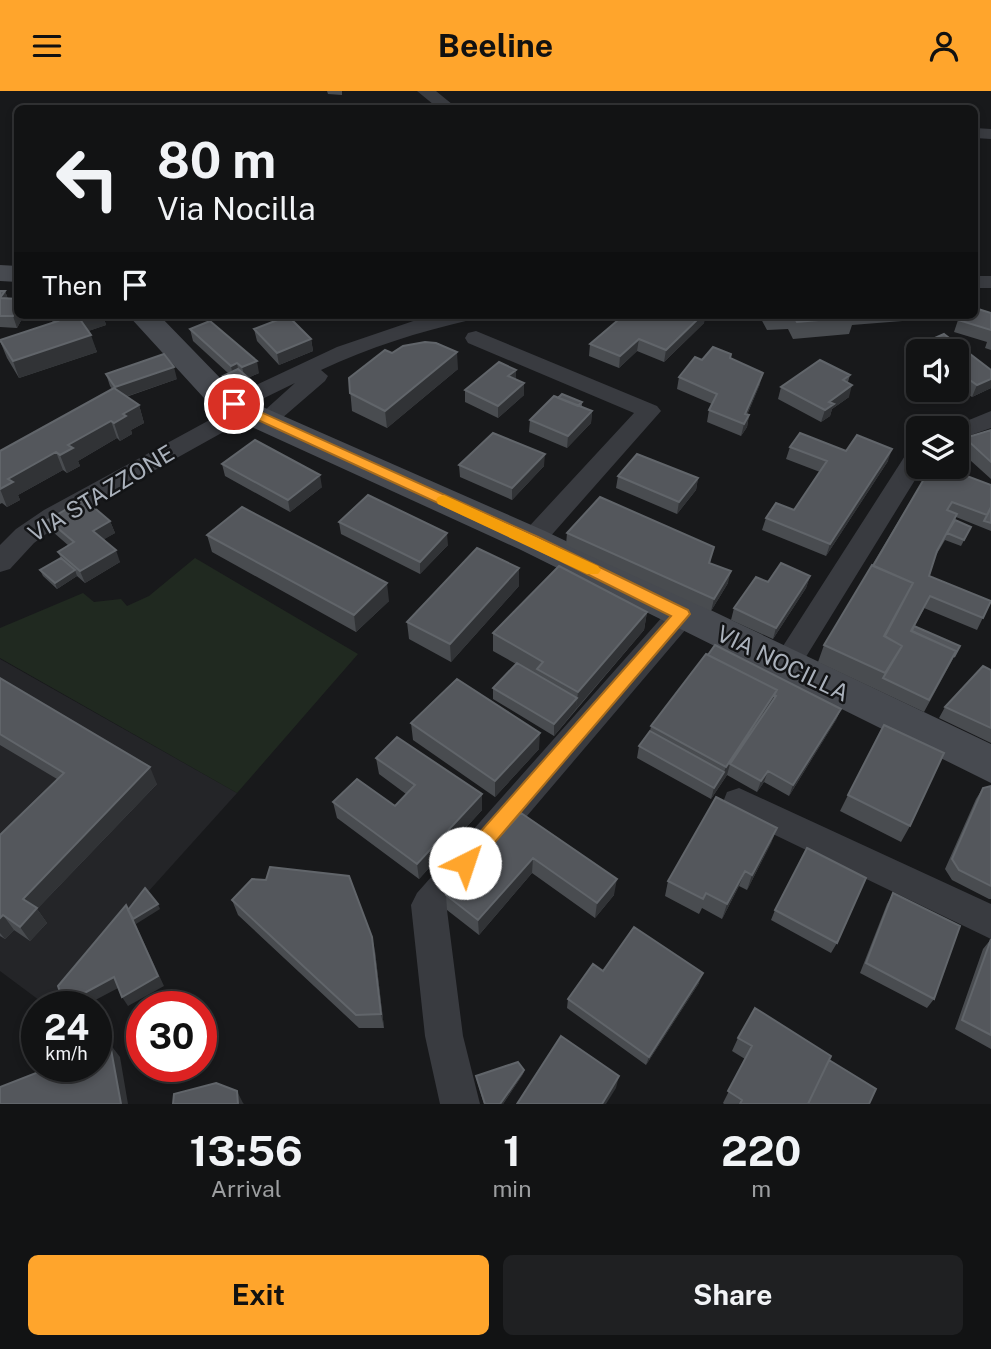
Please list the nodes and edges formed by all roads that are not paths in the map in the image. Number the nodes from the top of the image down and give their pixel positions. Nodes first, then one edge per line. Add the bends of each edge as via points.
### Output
1 (425, 91) edge
2 (444, 105) edge
3 (147, 319) edge
4 (428, 319) edge
5 (476, 338) dead end
6 (342, 355) junction
7 (248, 412) junction
8 (991, 419) edge
9 (969, 427) edge
10 (906, 475) edge
11 (532, 540) junction
12 (0, 562) edge
13 (682, 614) junction
14 (786, 666) junction
15 (991, 764) edge
16 (739, 802) dead end
17 (991, 922) edge
18 (460, 1104) edge

1 - 2 street
3 - 7 street, VIA NOCILLA via 214,390
4 - 6 street
5 - 11 street via 649,411
6 - 7 street
6 - 7 street
7 - 11 street, VIA NOCILLA
7 - 12 street, VIA STAZZONE via 53,516
8 - 9 street
10 - 14 street
11 - 13 street, VIA NOCILLA
13 - 14 street, VIA NOCILLA
13 - 18 street via 429,905 444,1036
14 - 15 street, VIA NOCILLA
16 - 17 street

